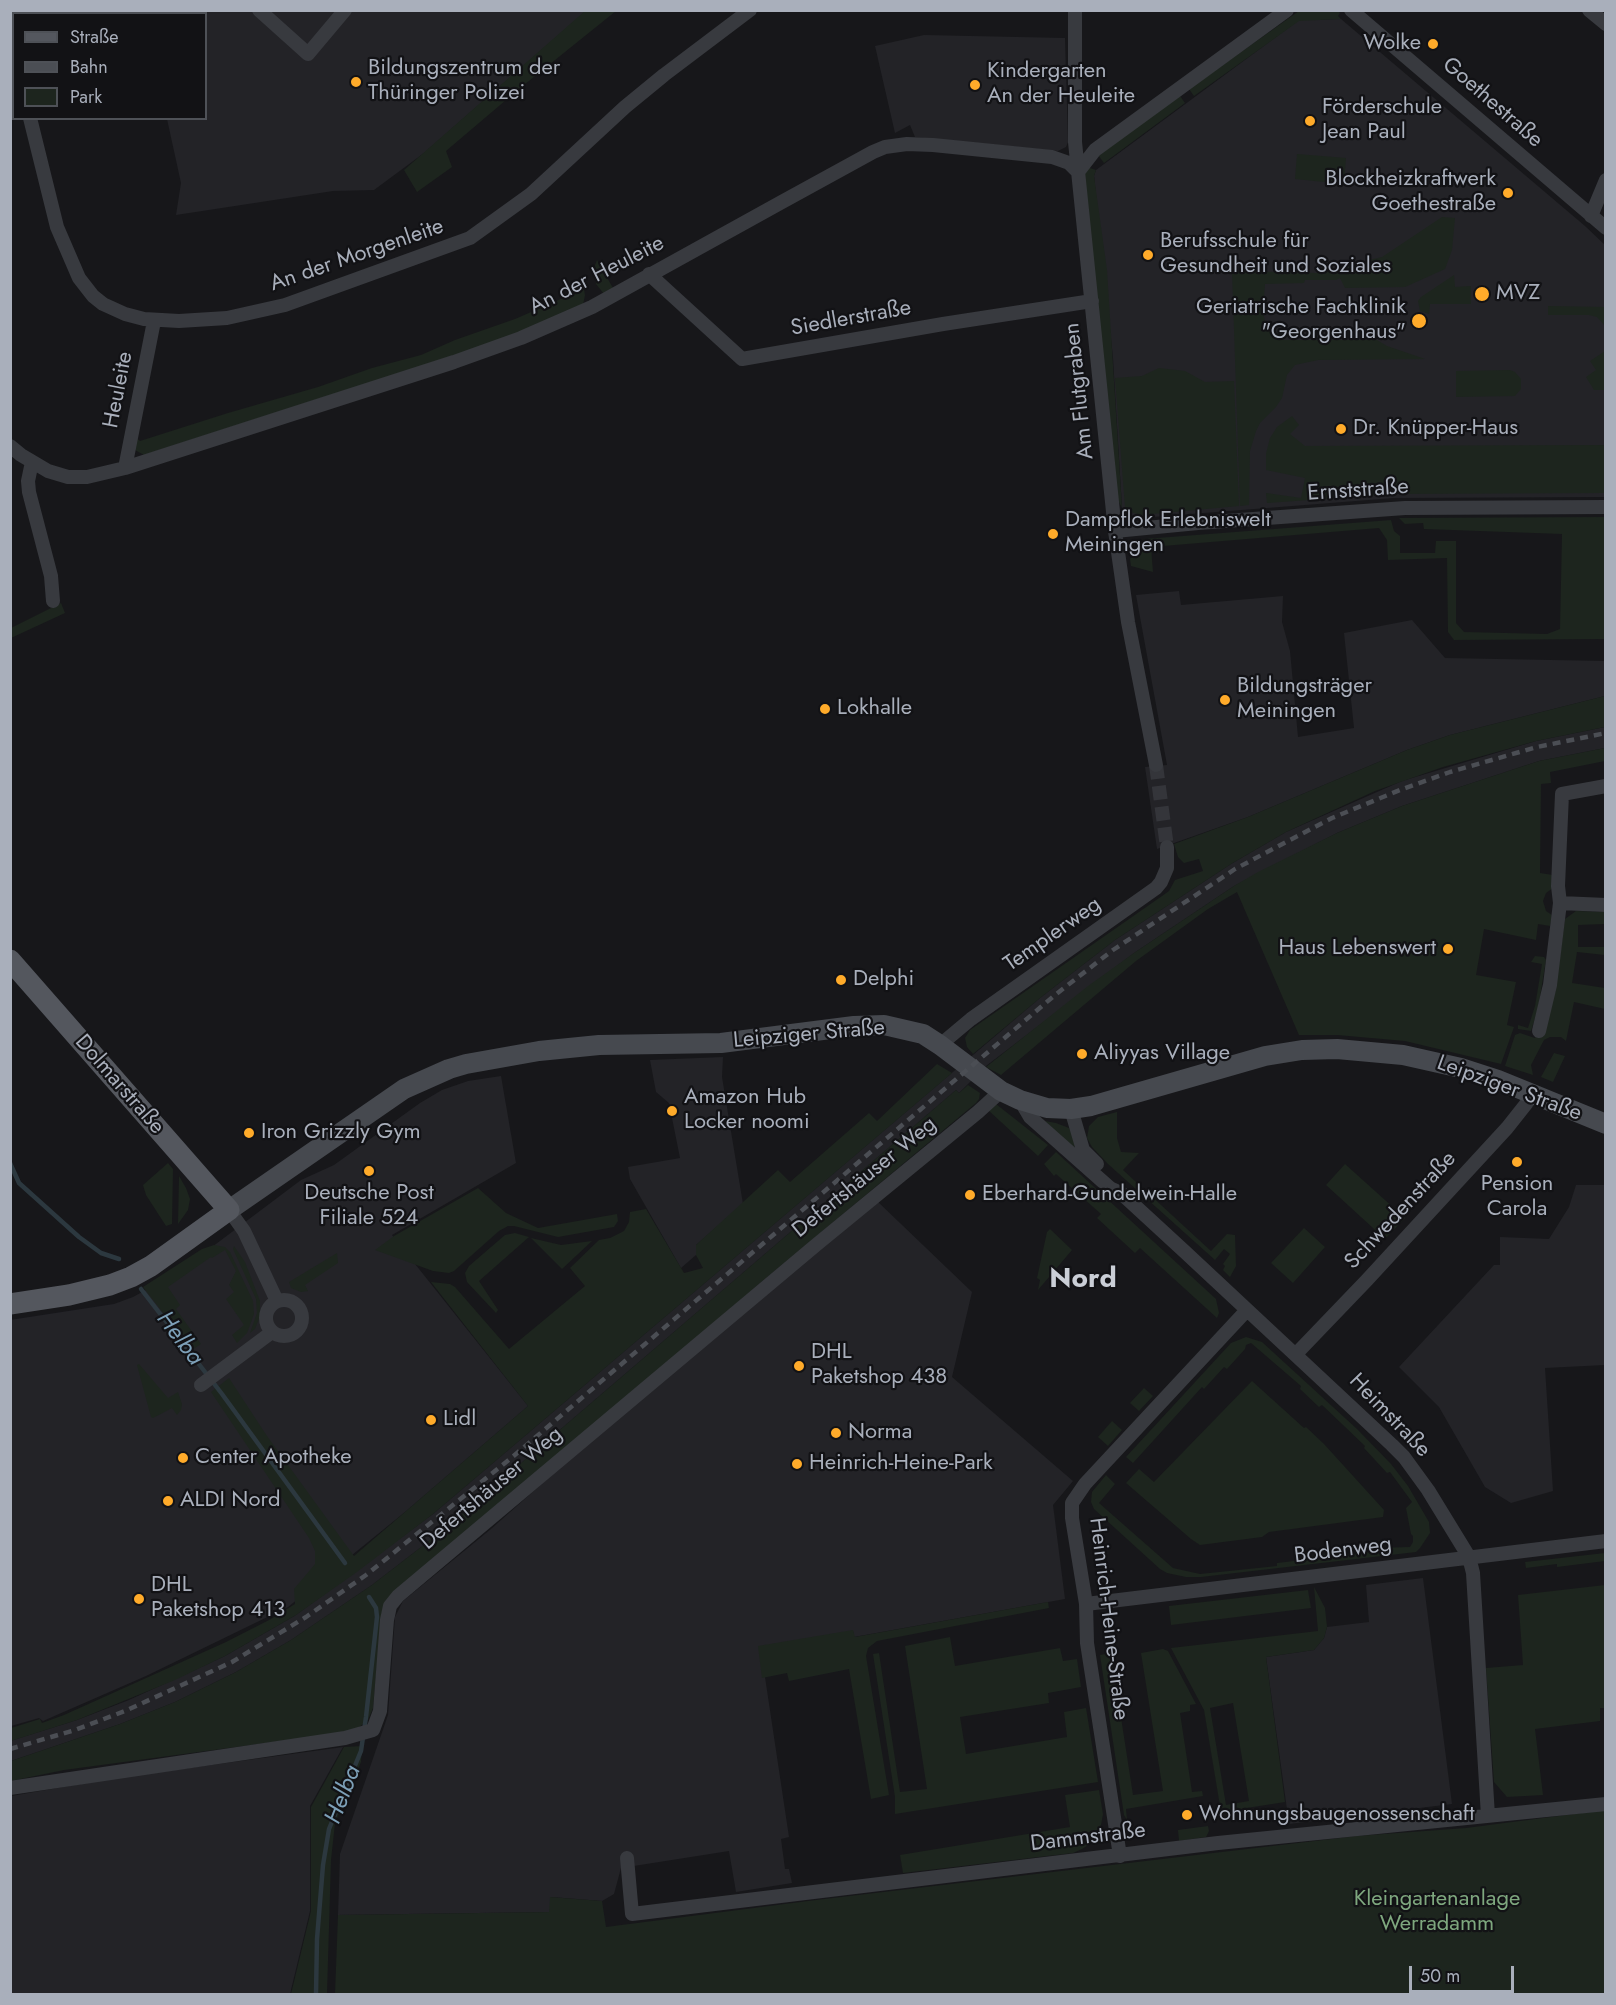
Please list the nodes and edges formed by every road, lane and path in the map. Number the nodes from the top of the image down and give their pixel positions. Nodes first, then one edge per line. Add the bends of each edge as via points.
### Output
1 (259, 10) edge
2 (345, 10) edge
3 (750, 10) edge
4 (1075, 10) edge
5 (1287, 10) edge
6 (1351, 10) edge
7 (1589, 10) edge
8 (1605, 24) edge
9 (30, 120) edge
10 (1078, 172) junction
11 (1605, 180) edge
12 (1600, 222) edge
13 (648, 274) junction
14 (1092, 302) junction
15 (154, 321) junction
16 (10, 446) edge
17 (33, 462) junction
18 (125, 468) junction
19 (1605, 507) edge
20 (1115, 531) junction
21 (53, 601) dead end
22 (1156, 765) tunnel mouth
23 (1605, 786) edge
24 (1167, 847) tunnel mouth
25 (1560, 903) junction
26 (1605, 905) edge
27 (10, 960) edge
28 (1539, 1030) dead end
29 (940, 1045) junction
30 (1001, 1091) junction
31 (1531, 1093) junction
32 (1020, 1100) junction
33 (1071, 1109) junction
34 (1605, 1124) edge
35 (1121, 1193) junction
36 (229, 1210) junction
37 (277, 1301) junction
38 (10, 1304) edge
39 (1247, 1310) junction
40 (272, 1332) junction
41 (1296, 1354) junction
42 (201, 1385) dead end
43 (1605, 1541) edge
44 (1469, 1557) junction
45 (1086, 1604) junction
46 (10, 1788) edge
47 (1605, 1804) edge
48 (1488, 1816) junction
49 (1120, 1856) junction
50 (627, 1858) dead end

1 - 2 street via 308,54
3 - 15 street, An der Morgenleite via 616,114 531,194 470,238 285,305 227,318
4 - 10 street, Am Flutgraben
5 - 10 street via 1095,150
6 - 12 street, Goethestraße
7 - 8 street
9 - 15 street, An der Morgenleite via 50,202 79,278 103,304
10 - 13 street, An der Heuleite via 1062,159 1052,157 933,145 885,147
10 - 14 street, Am Flutgraben
11 - 12 street
13 - 14 street, Siedlerstraße via 742,359
13 - 18 street, An der Heuleite via 592,307 521,338
14 - 20 street, Am Flutgraben
15 - 18 street, Heuleite
16 - 17 street, An der Heuleite
17 - 18 street, An der Heuleite via 68,477
17 - 21 street via 29,492 51,576
19 - 20 street, Ernststraße via 1405,508
20 - 22 street, Am Flutgraben
23 - 25 street via 1562,794
24 - 29 street, Templerweg via 1167,868 1156,888
25 - 26 street
25 - 28 street via 1550,985
27 - 36 main road, Dolmarstraße
29 - 30 main road, Leipziger Straße
29 - 36 main road, Leipziger Straße via 923,1034 884,1025 721,1044 599,1045 482,1060 449,1069 404,1089
30 - 32 main road, Leipziger Straße
30 - 46 street, Defertshäuser Weg via 398,1596 390,1605 387,1620 380,1711 373,1730
31 - 33 main road, Leipziger Straße via 1421,1058 1369,1051 1302,1050 1265,1056
31 - 34 main road, Leipziger Straße
31 - 41 street, Schwedenstraße via 1507,1128
32 - 33 main road, Leipziger Straße
32 - 35 street, Heimstraße via 1030,1117 1110,1188
33 - 35 street, Heimstraße via 1083,1149 1116,1182
35 - 39 street, Heimstraße
36 - 37 street via 244,1231
36 - 38 main road, Leipziger Straße via 131,1277 69,1295
37 - 40 street via 266,1315
37 - 40 street via 297,1305 302,1321 297,1331 288,1336
39 - 41 street, Heimstraße
39 - 45 street, Heinrich-Heine-Straße via 1072,1503
40 - 42 street
41 - 44 street, Heimstraße via 1404,1457
43 - 44 street, Bodenweg
44 - 45 street, Bodenweg
44 - 48 street, Heimstraße
45 - 49 street, Heinrich-Heine-Straße via 1087,1643
47 - 48 street, Dammstraße
48 - 49 street, Dammstraße
49 - 50 street, Dammstraße via 632,1914

